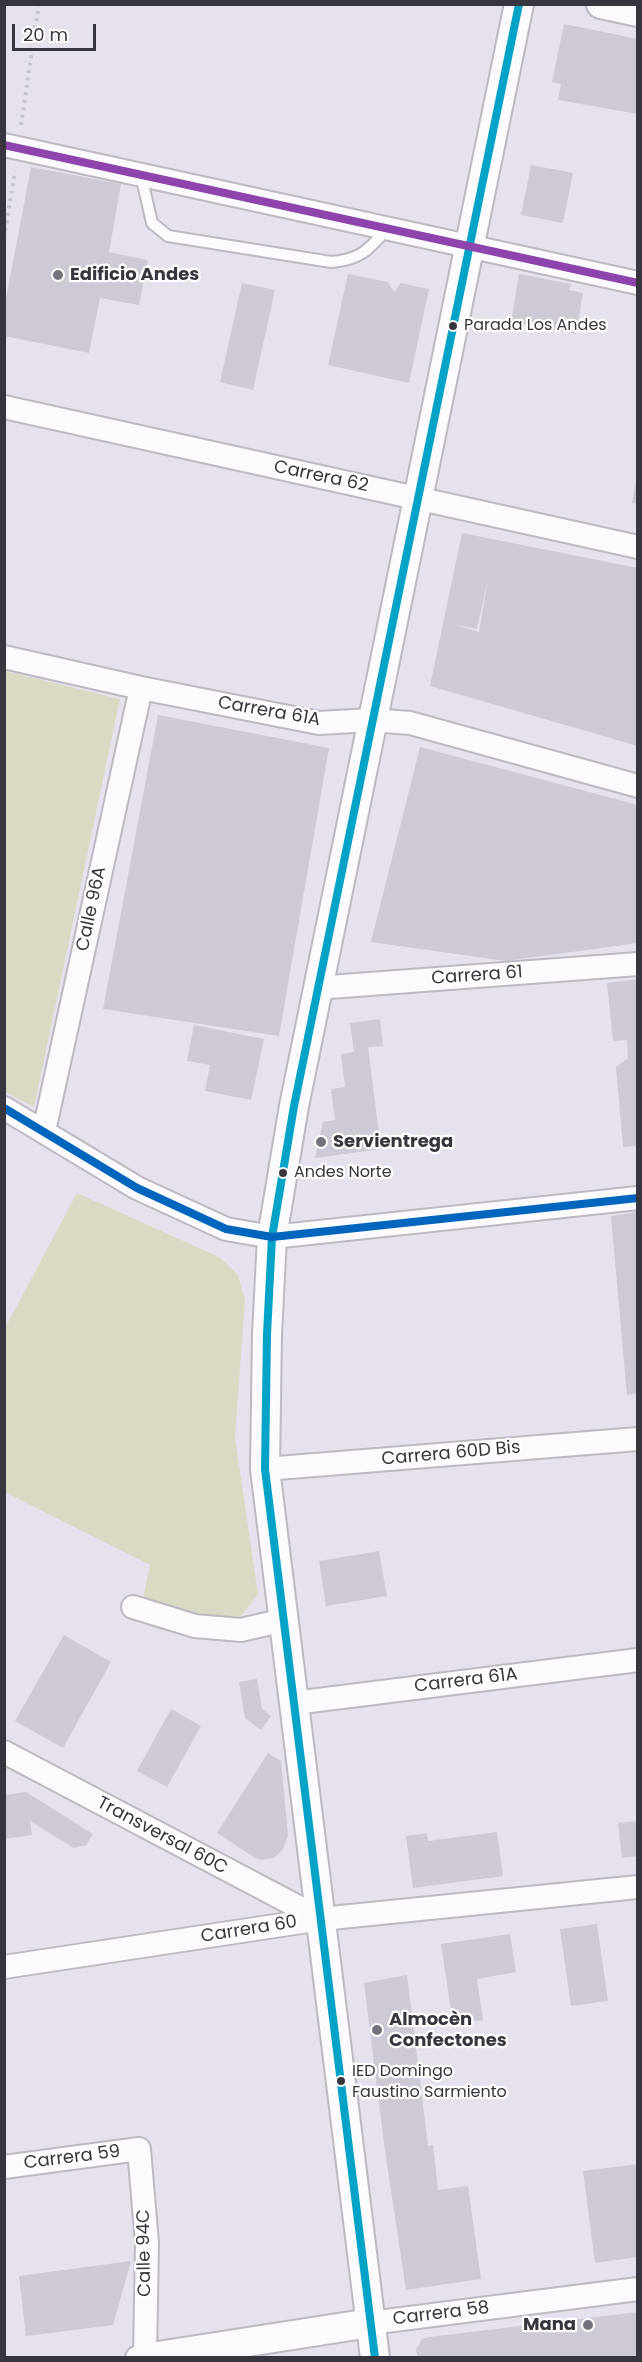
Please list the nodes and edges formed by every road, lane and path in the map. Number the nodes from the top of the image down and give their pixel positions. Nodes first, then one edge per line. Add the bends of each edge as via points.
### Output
1 (39, 4) edge
2 (519, 4) edge
3 (602, 4) edge
4 (638, 12) edge
5 (11, 147) edge
6 (141, 174) junction
7 (388, 228) junction
8 (4, 238) edge
9 (470, 247) junction
10 (638, 283) edge
11 (4, 407) edge
12 (417, 498) junction
13 (638, 547) edge
14 (4, 657) edge
15 (141, 688) junction
16 (372, 720) junction
17 (638, 786) edge
18 (638, 964) edge
19 (316, 988) junction
20 (4, 1108) edge
21 (44, 1131) junction
22 (638, 1198) edge
23 (272, 1237) junction
24 (638, 1439) edge
25 (265, 1469) junction
26 (133, 1607) dead end
27 (284, 1620) junction
28 (638, 1660) edge
29 (294, 1703) junction
30 (4, 1752) edge
31 (28, 1765) junction
32 (4, 1768) edge
33 (638, 1887) edge
34 (321, 1919) junction
35 (4, 1967) edge
36 (139, 2149) joint
37 (4, 2167) edge
38 (638, 2289) edge
39 (370, 2323) junction
40 (142, 2357) edge
41 (375, 2358) edge

1 - 5 path
2 - 9 street
3 - 4 street
5 - 6 street
5 - 8 path
6 - 7 street
6 - 7 lane via 152,222 168,236 331,262 349,261 364,253
7 - 9 street
9 - 10 street
9 - 12 street
11 - 12 street, Carrera 62
12 - 13 street, Carrera 62
12 - 16 street
14 - 15 street, Carrera 61A
15 - 16 street, Carrera 61A via 319,723
15 - 21 street, Calle 96A
16 - 17 street, Carrera 61A via 410,723
16 - 19 street
18 - 19 street, Carrera 61
19 - 23 street
20 - 21 street
21 - 23 street via 137,1188 226,1229
22 - 23 street
23 - 25 street
24 - 25 street, Carrera 60D Bis
25 - 27 street
26 - 27 street via 195,1626 241,1630
27 - 29 street
28 - 29 street, Carrera 61A
29 - 34 street
30 - 31 street, Transversal 60C
31 - 32 street
31 - 34 street, Transversal 60C
33 - 34 street, Carrera 60
34 - 35 street, Carrera 60
34 - 39 street
36 - 37 street, Carrera 59
36 - 40 street, Calle 94C via 147,2243
38 - 39 street, Carrera 58
39 - 40 street, Carrera 58
39 - 41 street

